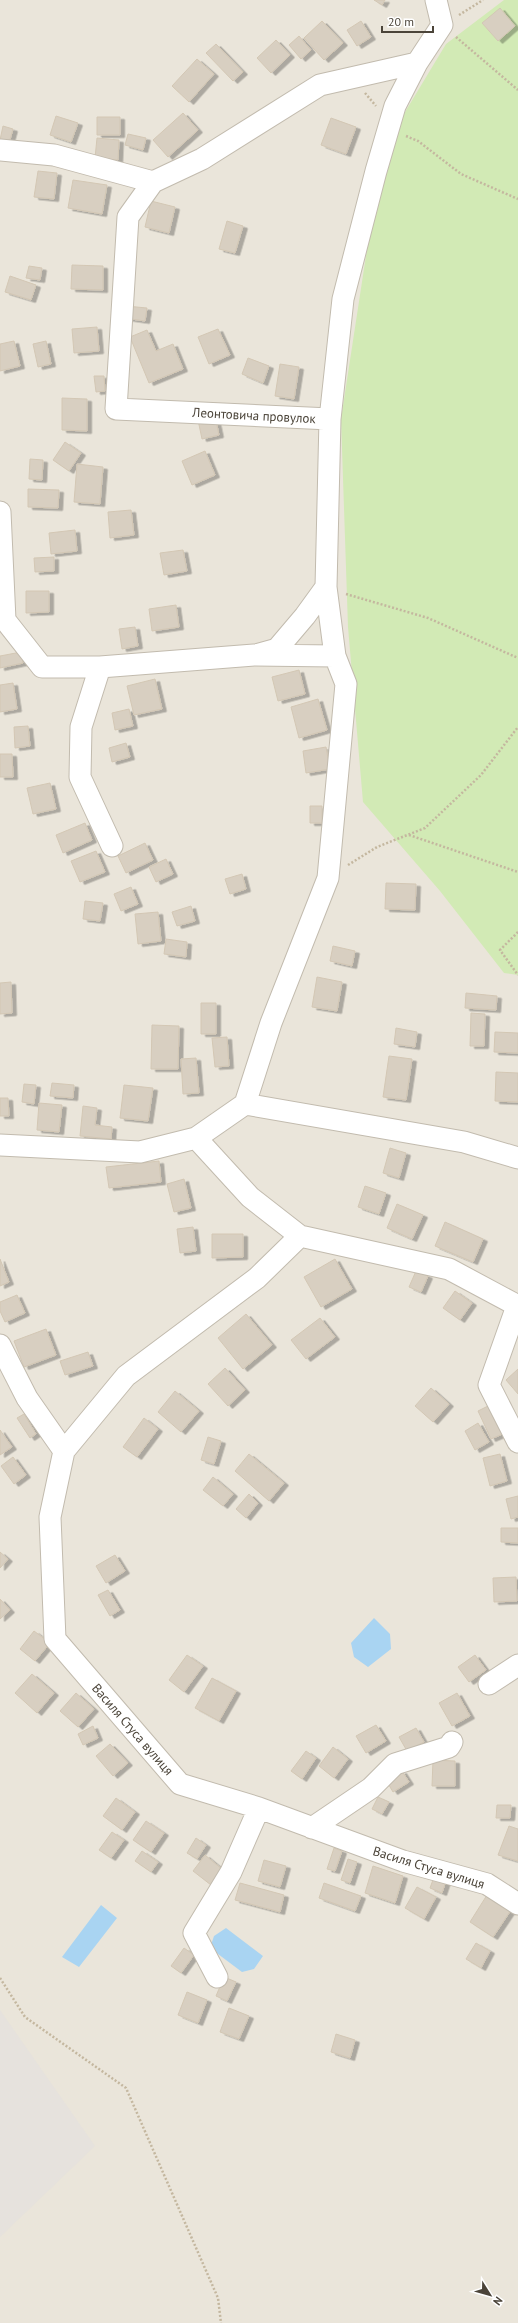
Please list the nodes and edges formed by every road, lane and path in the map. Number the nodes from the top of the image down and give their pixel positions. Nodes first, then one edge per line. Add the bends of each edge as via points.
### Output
1 (436, 0) edge
2 (483, 0) edge
3 (442, 25) junction
4 (418, 61) junction
5 (352, 78) junction
6 (518, 90) edge
7 (390, 124) junction
8 (0, 150) edge
9 (153, 182) junction
10 (518, 199) edge
11 (330, 419) junction
12 (0, 512) edge
13 (326, 588) junction
14 (254, 656) junction
15 (336, 656) junction
16 (518, 658) edge
17 (100, 667) junction
18 (518, 727) edge
19 (409, 835) junction
20 (112, 846) dead end
21 (518, 872) edge
22 (328, 878) junction
23 (518, 932) edge
24 (518, 975) edge
25 (245, 1104) junction
26 (196, 1138) junction
27 (0, 1145) edge
28 (518, 1158) edge
29 (300, 1236) junction
30 (518, 1306) edge
31 (0, 1345) edge
32 (518, 1442) edge
33 (64, 1451) junction
34 (518, 1666) edge
35 (489, 1684) dead end
36 (452, 1742) dead end
37 (259, 1808) junction
38 (312, 1828) junction
39 (518, 1904) edge
40 (217, 1977) dead end
41 (0, 1978) edge
42 (221, 2323) edge

1 - 3 street
2 - 3 path
3 - 4 street, Леонтовича провулок
3 - 6 path
4 - 5 street, Леонтовича провулок
4 - 7 street, Леонтовича провулок
5 - 7 path
5 - 9 street, Леонтовича провулок via 320,85 202,159
7 - 10 path via 396,132 418,141 461,174
7 - 11 street, Леонтовича провулок via 343,299
8 - 9 street via 54,155
9 - 11 street, Леонтовича провулок via 128,217 116,409
11 - 13 street
12 - 17 street via 6,620 42,667
13 - 14 street via 277,649
13 - 15 street
13 - 16 path via 428,618
14 - 15 street
14 - 17 street
15 - 22 street via 346,684
17 - 20 street via 81,727 80,776
18 - 19 path via 481,775 425,828
19 - 21 path
19 - 22 path via 377,848
22 - 25 street via 271,1023
23 - 24 path via 500,950
25 - 26 street
25 - 28 street via 464,1142
26 - 27 street via 140,1152
26 - 29 street via 250,1197
29 - 30 street via 449,1269
29 - 33 street via 257,1278 126,1376
30 - 32 street via 489,1384
31 - 33 street via 27,1398
33 - 37 street, Василя Стуса вулиця via 50,1517 55,1639 180,1784
34 - 35 street
36 - 38 street via 449,1747 395,1764 371,1788
37 - 38 street, Василя Стуса вулиця
37 - 40 street via 231,1872 194,1933
38 - 39 street, Василя Стуса вулиця via 403,1861 487,1884
41 - 42 path via 25,2017 126,2088 218,2298

